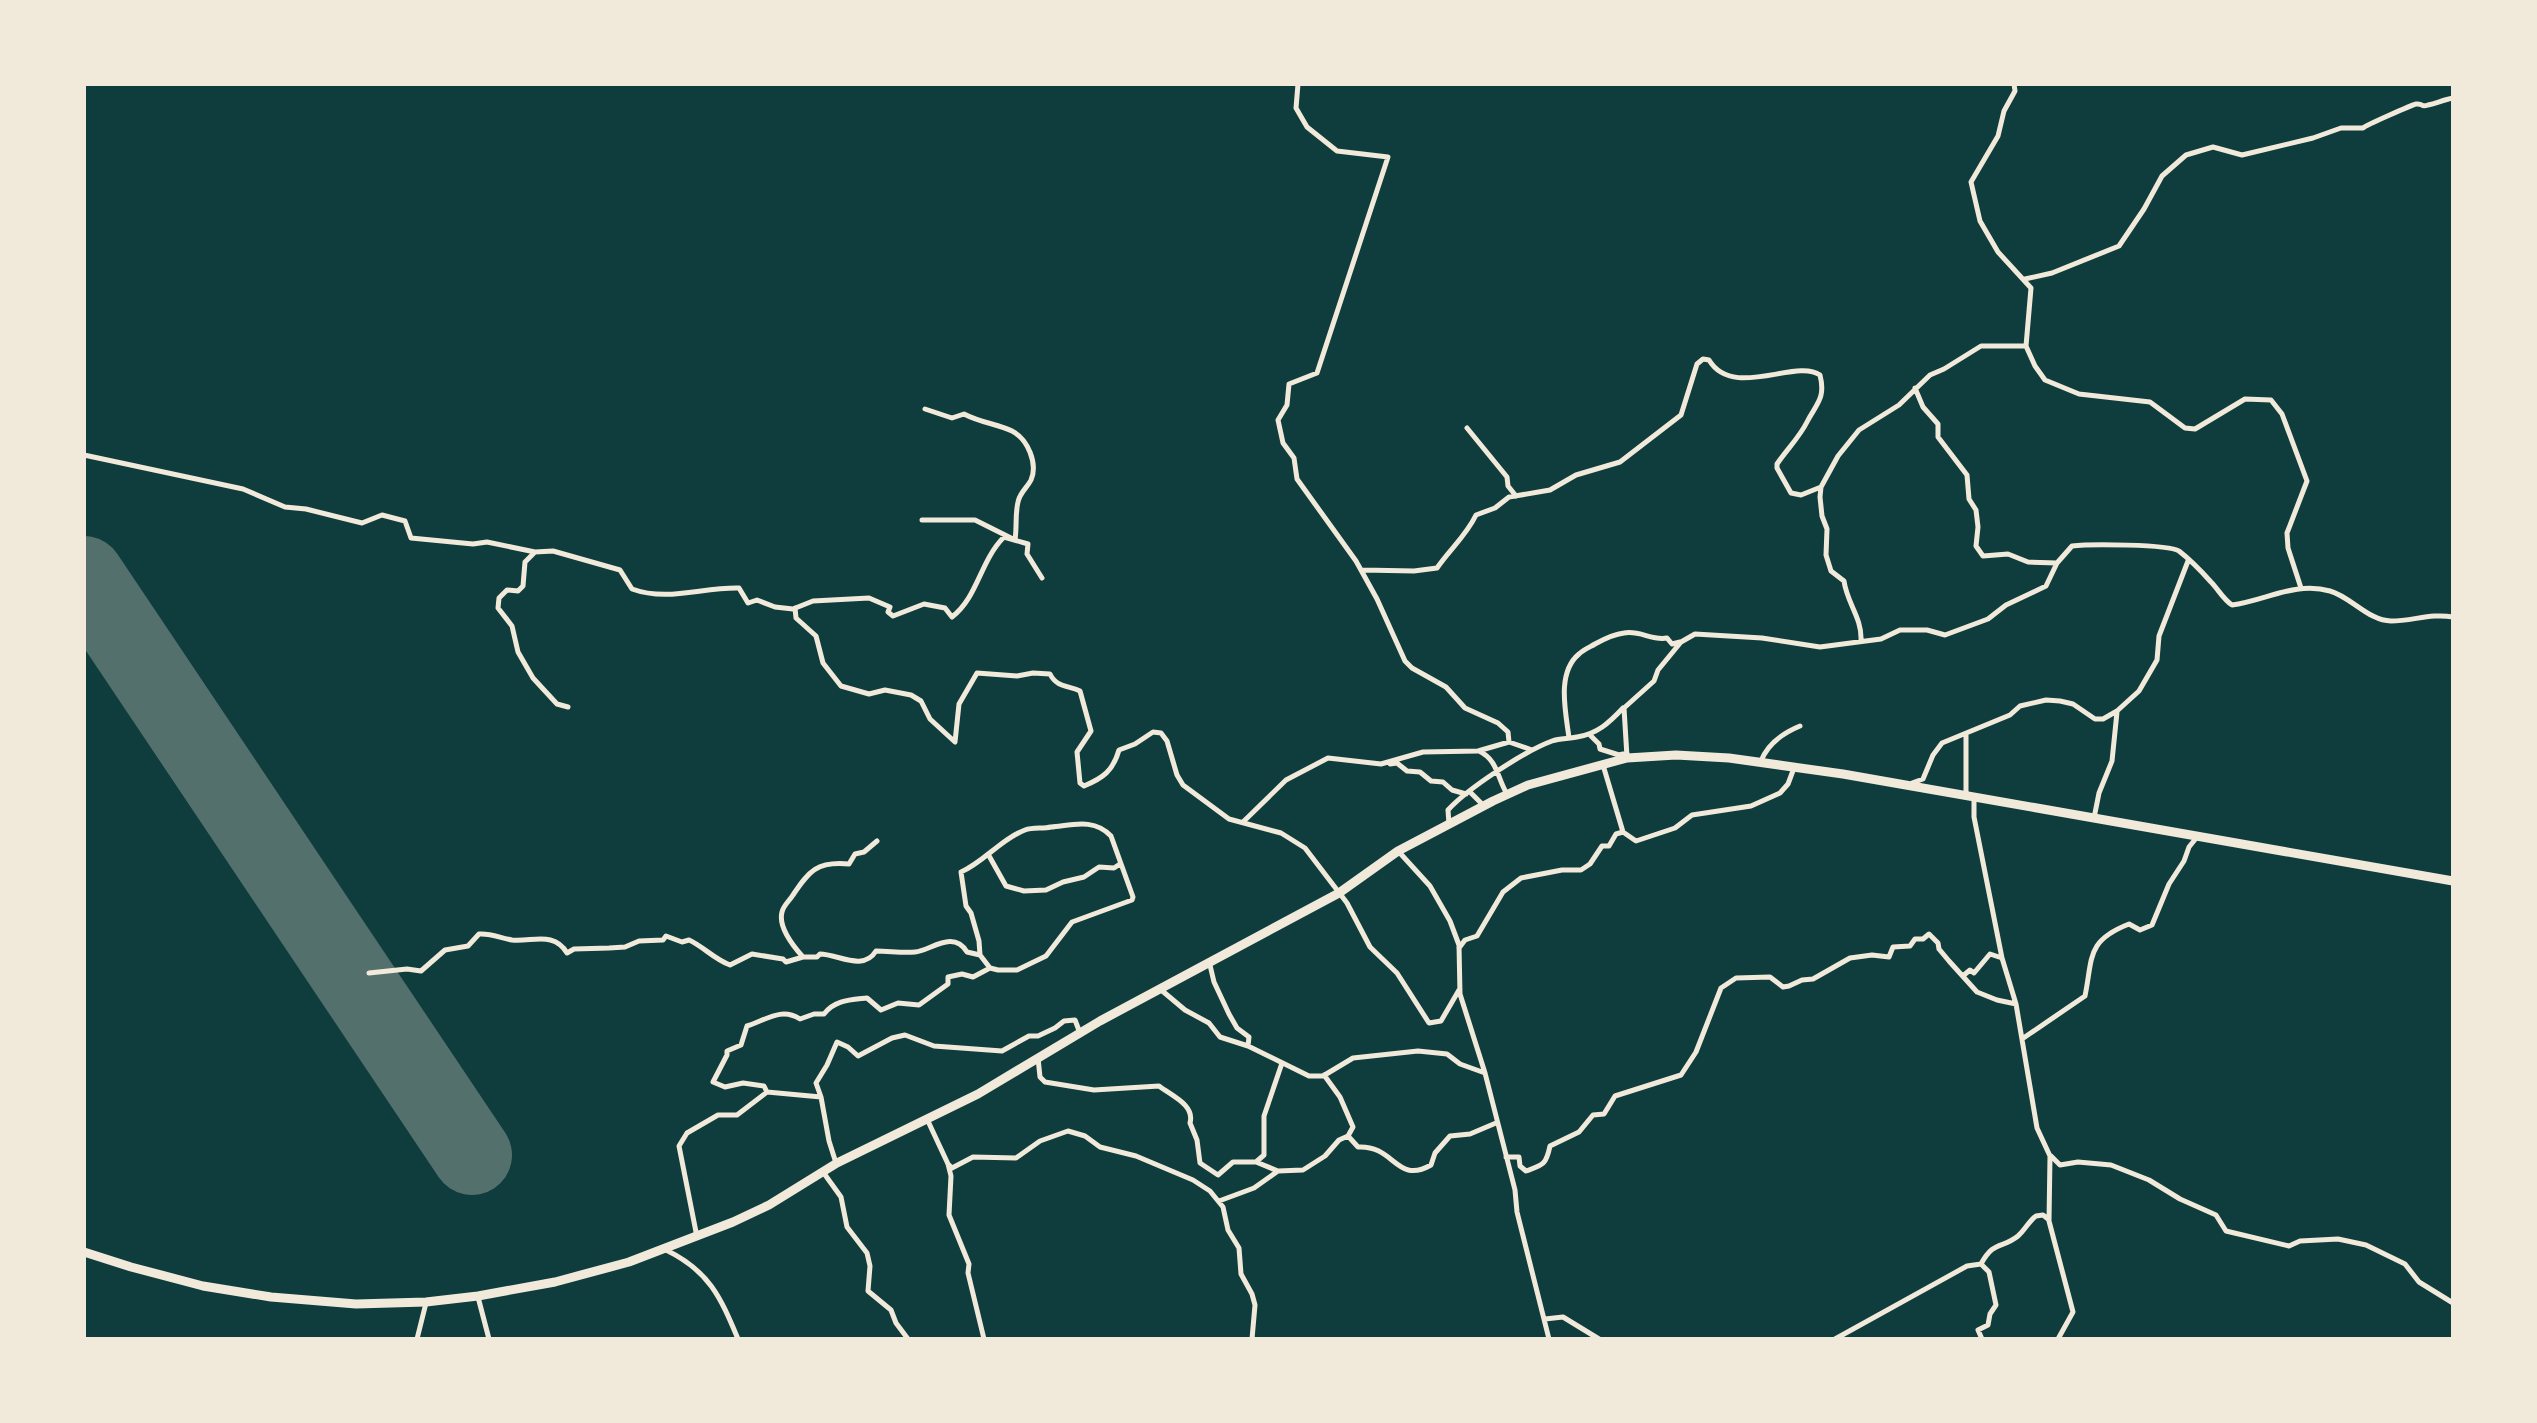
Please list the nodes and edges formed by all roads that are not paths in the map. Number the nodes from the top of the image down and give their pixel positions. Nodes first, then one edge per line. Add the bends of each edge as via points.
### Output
1 (1298, 84) edge
2 (2014, 84) edge
3 (2453, 98) edge
4 (2025, 279) junction
5 (2026, 346) junction
6 (1915, 388) junction
7 (925, 409) dead end
8 (1467, 428) dead end
9 (84, 455) edge
10 (1821, 487) junction
11 (1516, 496) junction
12 (922, 520) dead end
13 (1015, 540) junction
14 (535, 552) junction
15 (2188, 561) junction
16 (2057, 563) junction
17 (1361, 570) junction
18 (1042, 578) dead end
19 (2301, 588) junction
20 (795, 608) junction
21 (2453, 617) edge
22 (1861, 640) junction
23 (1681, 642) junction
24 (568, 707) dead end
25 (1624, 708) junction
26 (2117, 711) junction
27 (1800, 726) dead end
28 (1966, 734) junction
29 (1590, 735) junction
30 (1569, 738) junction
31 (1509, 742) junction
32 (1532, 750) junction
33 (1478, 751) junction
34 (1627, 756) junction
35 (1761, 762) junction
36 (1381, 764) junction
37 (1603, 764) junction
38 (1794, 767) junction
39 (1499, 771) junction
40 (1907, 785) junction
41 (1468, 793) junction
42 (1507, 795) junction
43 (1970, 796) junction
44 (1484, 806) junction
45 (2093, 818) junction
46 (1243, 822) junction
47 (1449, 824) junction
48 (1623, 832) junction
49 (2197, 836) junction
50 (877, 841) dead end
51 (1398, 851) junction
52 (988, 854) junction
53 (1120, 864) junction
54 (2453, 881) edge
55 (1339, 893) junction
56 (1459, 948) junction
57 (980, 955) junction
58 (803, 957) junction
59 (2002, 958) junction
60 (1209, 960) junction
61 (990, 968) junction
62 (369, 973) dead end
63 (1964, 975) junction
64 (1159, 988) junction
65 (1459, 990) junction
66 (2016, 1004) junction
67 (1080, 1033) junction
68 (2022, 1039) junction
69 (1248, 1046) junction
70 (1038, 1058) junction
71 (1282, 1063) junction
72 (1485, 1073) junction
73 (1324, 1075) junction
74 (767, 1092) junction
75 (821, 1097) junction
76 (927, 1119) junction
77 (1496, 1123) junction
78 (1348, 1136) junction
79 (2050, 1156) junction
80 (1506, 1157) junction
81 (1256, 1162) junction
82 (837, 1163) junction
83 (948, 1164) junction
84 (1278, 1171) junction
85 (823, 1172) junction
86 (1219, 1201) junction
87 (2049, 1221) junction
88 (697, 1237) junction
89 (665, 1250) junction
90 (84, 1252) edge
91 (1981, 1264) junction
92 (478, 1296) junction
93 (426, 1302) junction
94 (2453, 1303) edge
95 (1545, 1319) junction
96 (417, 1339) edge
97 (489, 1339) edge
98 (738, 1339) edge
99 (908, 1339) edge
100 (984, 1339) edge
101 (1252, 1339) edge
102 (1549, 1339) edge
103 (1599, 1339) edge
104 (1835, 1339) edge
105 (1982, 1339) edge
106 (2058, 1339) edge

1 - 17 street via 1296,108 1307,127 1337,151 1388,157 1317,373 1289,384 1287,405 1278,420 1297,479
2 - 4 street via 1998,136 1971,182 1980,221 1998,252
3 - 4 street via 2411,105 2363,128 2341,128 2254,153 2213,147 2186,155 2162,176 2119,246
4 - 5 street via 2031,288
5 - 6 street via 1981,346
5 - 19 street via 2045,380 2079,394 2150,402 2185,428 2195,429 2245,399 2277,404 2307,481 2287,533
6 - 10 street via 1859,430
6 - 16 street via 1938,424 1938,437 1967,475 1969,499 1976,510 1976,546 1983,556 2008,554 2028,562
7 - 13 street via 952,418 964,414 1014,432 1024,443 1034,465 1017,505
8 - 11 street
9 - 14 street via 243,489 285,507 362,523 382,515 405,521 411,538 487,542
10 - 11 street via 1791,493 1777,468 1821,401 1820,375 1807,370 1760,378 1732,376 1703,359 1681,415 1629,456 1550,490
10 - 22 street via 1826,555 1862,623
11 - 17 street via 1476,515 1437,568
12 - 13 street via 975,520
13 - 18 street via 1028,544 1027,554
13 - 20 street via 1004,537 989,554 968,602 952,617 945,608 924,604 893,616 890,607 869,598 813,601
14 - 20 street via 553,551 620,570 632,589 649,595 739,588 748,603
14 - 24 street via 525,562 523,586 507,590 498,608 512,626 518,652 533,678 557,704
15 - 16 street via 2174,549 2095,543 2072,546
15 - 19 street via 2232,605
15 - 26 street via 2159,636 2157,660 2139,691
16 - 22 street via 2046,586 1988,619 1945,635 1900,630
17 - 31 street via 1405,661 1446,687 1465,708 1503,726
19 - 21 street via 2332,591 2390,621
20 - 46 street via 796,618 816,636 823,663 841,686 869,694 885,690 911,695 955,742 959,704 977,673 1050,674 1054,683 1083,696 1091,731 1077,752 1080,783 1102,779 1119,750 1161,733 1183,785 1229,819
22 - 23 street via 1820,647 1695,634
23 - 25 street via 1654,681
23 - 30 street via 1622,633 1577,655 1566,677
25 - 29 street
25 - 34 street
26 - 28 street via 2095,719 2073,704 2046,700 2020,706
26 - 45 street via 2112,761
27 - 35 street via 1784,733
28 - 40 street via 1942,743 1923,779
28 - 43 street
29 - 30 street
29 - 34 street via 1607,753
30 - 32 street
31 - 32 street
31 - 33 street
32 - 39 street
33 - 36 street via 1423,752
33 - 39 street
34 - 35 main road
34 - 37 main road
35 - 38 main road
36 - 41 street via 1397,763
36 - 46 street via 1328,758 1286,780
37 - 42 main road
37 - 48 street
38 - 40 main road
38 - 48 street via 1780,793 1751,806 1692,815 1649,839 1636,841
39 - 41 street
39 - 42 street
40 - 43 main road
41 - 44 street
41 - 47 street via 1448,810
42 - 44 main road
43 - 45 main road
43 - 59 street
44 - 47 main road
45 - 49 main road
46 - 55 street via 1281,833 1305,848
47 - 51 main road
48 - 56 street via 1581,870 1521,878 1503,892 1477,936
49 - 54 main road
49 - 68 street via 2152,925 2140,930 2129,924 2105,937 2089,961 2085,996
50 - 58 street via 849,864 815,867 805,875 782,912 790,940
51 - 55 main road
51 - 56 street via 1430,886
52 - 53 street via 1006,886 1024,891 1046,890 1099,867
52 - 53 street via 1026,830 1083,822 1111,836
52 - 57 street via 961,872
53 - 61 street via 1132,900 1072,922 1046,956 1028,965 1017,970
55 - 60 main road
55 - 65 street via 1370,947 1397,973 1429,1023 1441,1021
56 - 65 street
57 - 58 street via 961,944 940,943 918,952 876,951 863,961 828,954
57 - 61 street
58 - 62 street via 786,962 752,954 730,965 689,940 666,936 567,953 553,940 513,940 490,933 479,934 468,946 445,950 421,971
59 - 63 street via 1990,954 1974,973
59 - 66 street
60 - 64 main road
60 - 69 street via 1237,1028 1249,1037
61 - 74 street via 973,977 948,977 948,984 919,1005 898,1003 881,1010 867,998 852,999 831,1005 824,1014 800,1019 774,1014 747,1026 741,1045 727,1051 713,1082 725,1087 764,1086
63 - 66 street via 1977,992
63 - 80 street via 1929,934 1910,946 1893,947 1889,957 1850,958 1789,986 1770,977 1736,978 1721,988 1696,1052 1681,1075 1615,1096 1604,1114 1593,1115 1579,1132 1550,1146 1541,1167 1526,1171 1519,1157
64 - 67 main road
64 - 69 street via 1209,1023 1220,1037
65 - 72 street
66 - 68 street
67 - 70 main road
67 - 75 street via 1075,1020 1064,1021 1002,1051 934,1046 905,1035 858,1056 837,1042 816,1083
68 - 79 street via 2037,1128
69 - 71 street
70 - 76 main road
70 - 81 street via 1045,1082 1094,1090 1159,1086 1190,1109 1200,1163 1215,1175 1237,1161
71 - 73 street via 1309,1076
71 - 81 street via 1264,1116 1264,1155
72 - 73 street via 1447,1054 1418,1051 1353,1058
72 - 77 street
73 - 78 street via 1353,1127
74 - 75 street
74 - 88 street via 737,1115 718,1115 687,1133 679,1146
75 - 82 street
76 - 82 main road
76 - 83 street
77 - 78 street via 1450,1136 1431,1165 1414,1173 1379,1149 1358,1147
77 - 80 street
78 - 84 street via 1303,1170
79 - 87 street
79 - 94 street via 2060,1165 2111,1165 2149,1180 2216,1215 2226,1231 2247,1237 2289,1246 2338,1239 2374,1248 2405,1264 2419,1282
80 - 95 street
81 - 84 street
82 - 85 main road
83 - 86 street via 952,1168 973,1157 1016,1158 1046,1137 1073,1131 1100,1147 1181,1174
83 - 100 street via 949,1215 969,1264
84 - 86 street via 1254,1188
85 - 88 main road via 769,1205
85 - 99 street via 843,1201 847,1227 867,1253 868,1291 891,1310
86 - 101 street via 1253,1298
87 - 91 street via 2041,1214 2033,1217 2018,1236 1989,1251
87 - 106 street via 2073,1312
88 - 89 main road
89 - 92 main road via 567,1279
89 - 98 street via 702,1274 720,1298
90 - 93 main road via 167,1277 271,1297 356,1304
91 - 104 street via 1967,1266
91 - 105 street via 1989,1272 1996,1305 1988,1325 1978,1330
92 - 93 main road
92 - 97 street
93 - 96 street
95 - 102 street
95 - 103 street via 1563,1317

